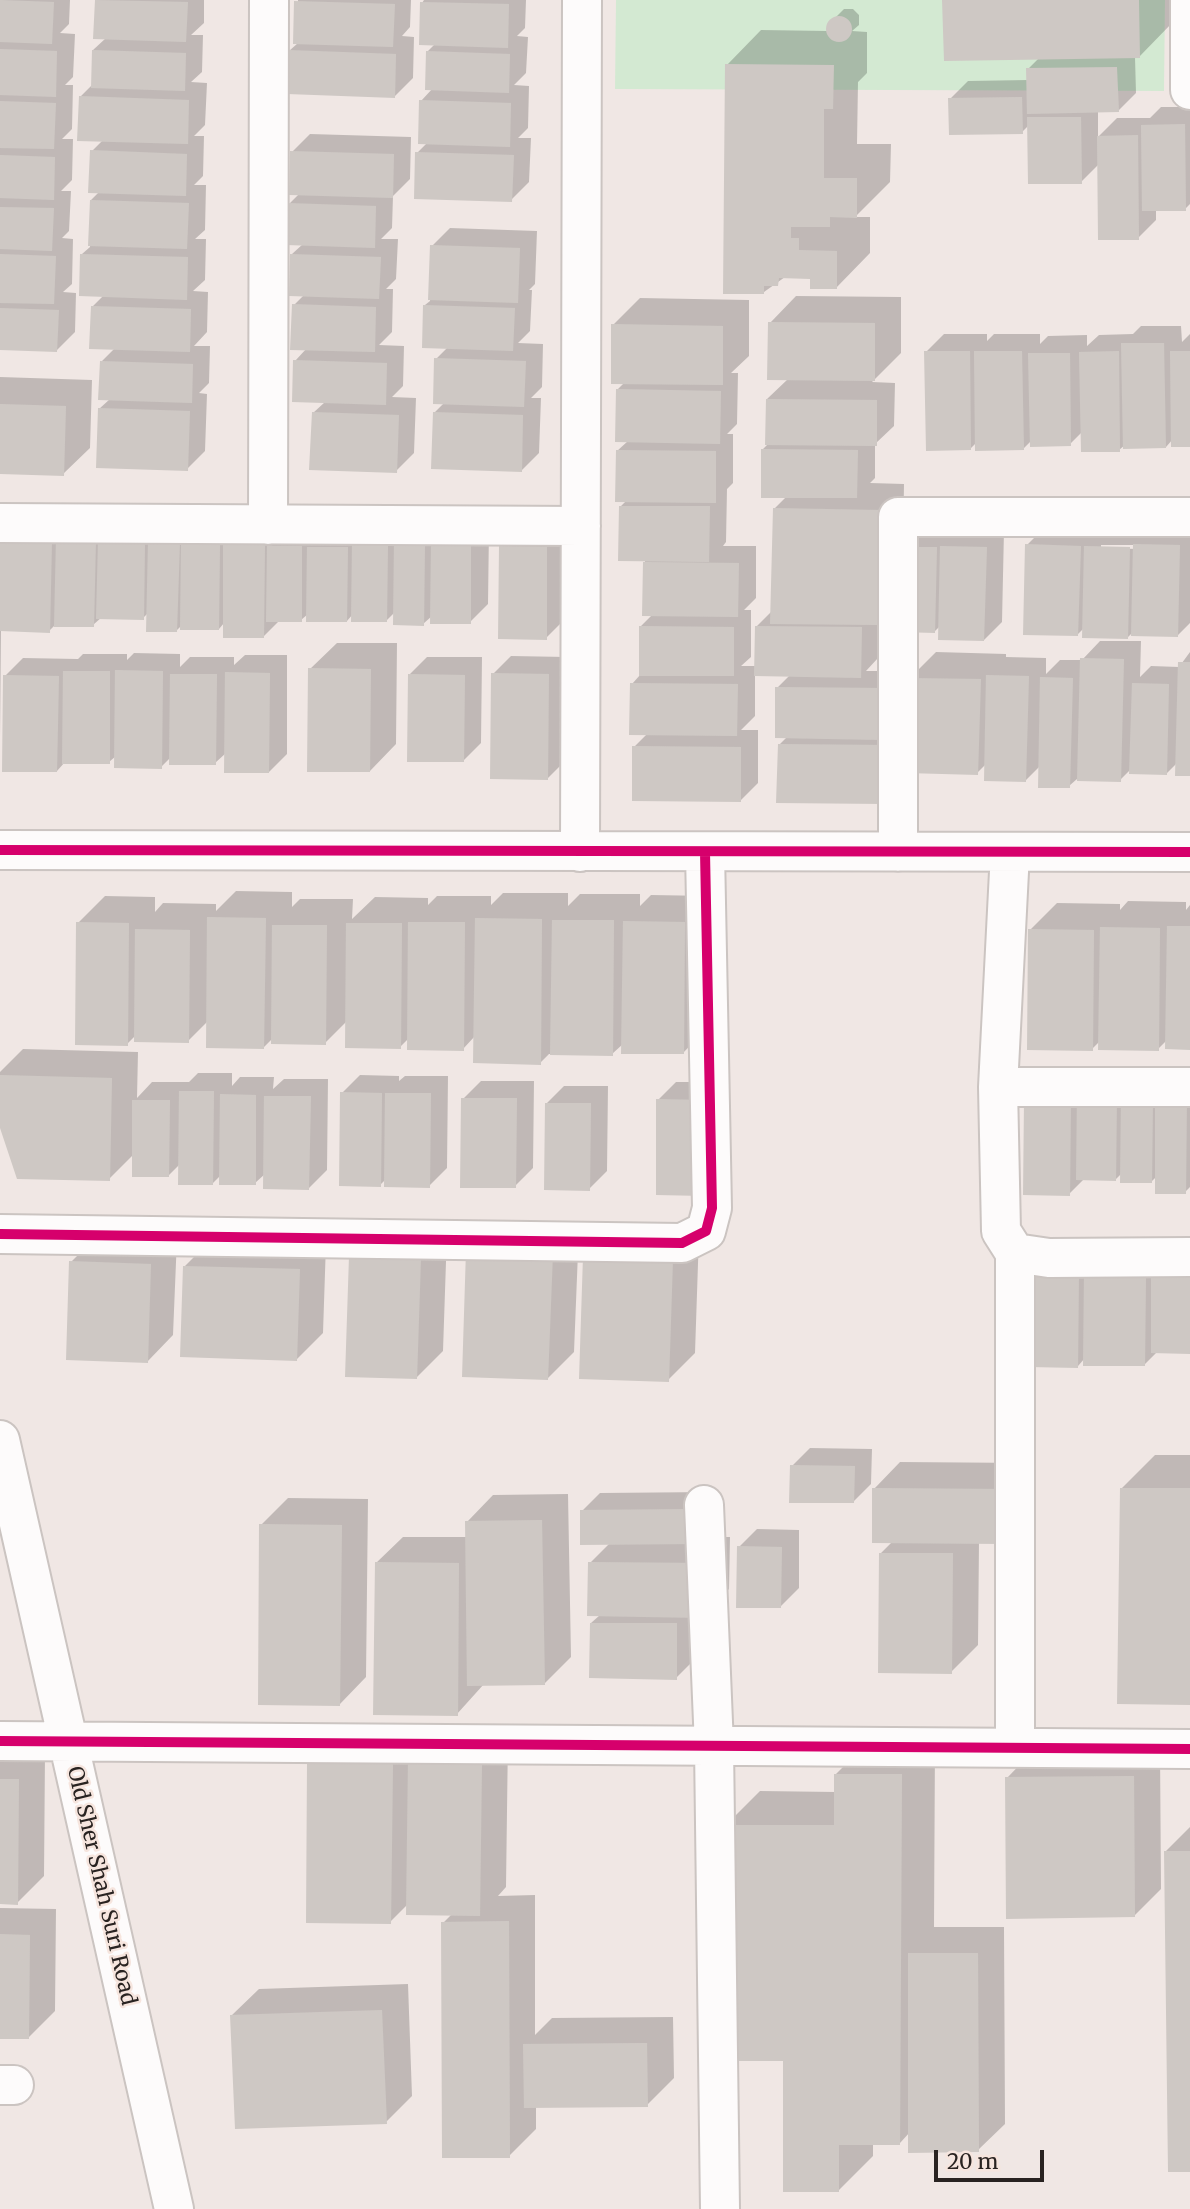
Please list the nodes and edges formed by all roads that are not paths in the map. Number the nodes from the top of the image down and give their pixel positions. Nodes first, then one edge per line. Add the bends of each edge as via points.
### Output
1 (268, 0) edge
2 (582, 0) edge
3 (1190, 0) edge
4 (1190, 90) edge
5 (1190, 517) edge
6 (0, 523) edge
7 (268, 525) junction
8 (581, 527) junction
9 (0, 850) edge
10 (580, 852) junction
11 (705, 852) junction
12 (898, 852) junction
13 (1010, 852) junction
14 (1190, 852) edge
15 (998, 1087) junction
16 (1190, 1087) edge
17 (0, 1234) edge
18 (1015, 1253) junction
19 (1190, 1257) edge
20 (0, 1440) edge
21 (704, 1505) dead end
22 (0, 1741) edge
23 (69, 1742) junction
24 (714, 1746) junction
25 (1015, 1748) junction
26 (1190, 1749) edge
27 (174, 2209) edge
28 (720, 2209) edge

1 - 7 street
2 - 8 street
3 - 4 street
5 - 12 street via 898,517
6 - 7 street
7 - 8 street
8 - 10 street
9 - 10 street
10 - 11 street
11 - 12 street
11 - 17 street via 712,1209 706,1231 682,1243
12 - 13 street
13 - 14 street
13 - 15 street
15 - 16 street
15 - 18 street via 1001,1231
18 - 19 street via 1049,1258
18 - 25 street
20 - 23 street, Old Sher Shah Suri Road
21 - 24 street
22 - 23 street
23 - 24 street
23 - 27 street, Old Sher Shah Suri Road
24 - 25 street
24 - 28 street
25 - 26 street

